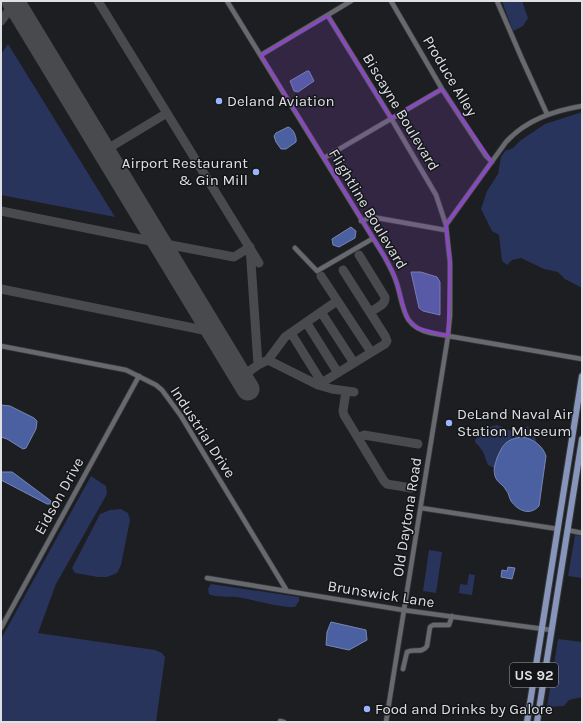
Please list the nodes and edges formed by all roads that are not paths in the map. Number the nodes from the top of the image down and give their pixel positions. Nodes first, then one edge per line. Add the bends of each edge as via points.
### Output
1 (227, 1) edge
2 (351, 1) edge
3 (391, 1) edge
4 (497, 1) edge
5 (328, 16) junction
6 (262, 55) junction
7 (442, 88) junction
8 (582, 106) edge
9 (547, 114) junction
10 (391, 118) junction
11 (324, 158) junction
12 (492, 162) junction
13 (361, 221) junction
14 (445, 228) junction
15 (372, 239) junction
16 (295, 248) dead end
17 (448, 336) junction
18 (1, 346) edge
19 (582, 359) edge
20 (139, 376) junction
21 (582, 376) edge
22 (436, 410) joint
23 (582, 439) edge
24 (421, 508) junction
25 (560, 514) junction
26 (558, 529) junction
27 (567, 530) junction
28 (582, 532) edge
29 (565, 545) junction
30 (208, 578) dead end
31 (287, 591) junction
32 (404, 610) junction
33 (452, 616) junction
34 (1, 628) edge
35 (542, 628) junction
36 (551, 630) junction
37 (404, 669) dead end
38 (386, 722) edge
39 (526, 722) edge
40 (536, 722) edge

1 - 6 street, Flightline Boulevard
2 - 5 street
3 - 7 street, Produce Alley
4 - 9 street
5 - 6 street
5 - 10 street, Biscayne Boulevard
6 - 11 street, Flightline Boulevard
7 - 10 street
7 - 12 street, Produce Alley
8 - 9 street
9 - 12 street via 513,135
10 - 11 street
10 - 14 street, Biscayne Boulevard via 436,195
11 - 13 street, Flightline Boulevard
12 - 14 street
13 - 14 street via 372,217
13 - 15 street, Flightline Boulevard
14 - 17 street, Biscayne Boulevard via 450,262
15 - 16 street via 317,271
15 - 17 street, Flightline Boulevard via 394,274 402,309 411,323 425,332
17 - 19 street, Flightline Boulevard
17 - 22 street, Biscayne Boulevard
18 - 20 street, Industrial Drive via 126,370
20 - 31 street, Industrial Drive via 156,385 170,400
20 - 34 street, Eidson Drive
21 - 25 main road, US 92
22 - 24 street, Old Daytona Road
23 - 27 main road, US 92
24 - 26 street
24 - 32 street, Old Daytona Road
25 - 26 main road, US 92
25 - 27 main road via 562,524
26 - 29 main road via 563,535
26 - 35 main road, US 92
27 - 28 street
27 - 29 main road, US 92
29 - 36 main road, US 92
30 - 31 street, Brunswick Lane
31 - 32 street, Brunswick Lane
32 - 33 street, Brunswick Lane
32 - 38 street, Old Daytona Road
33 - 35 street, Brunswick Lane
33 - 37 street via 449,625 430,627 426,649 407,652
35 - 36 street, Brunswick Lane
35 - 39 main road, US 92
36 - 40 main road, US 92

